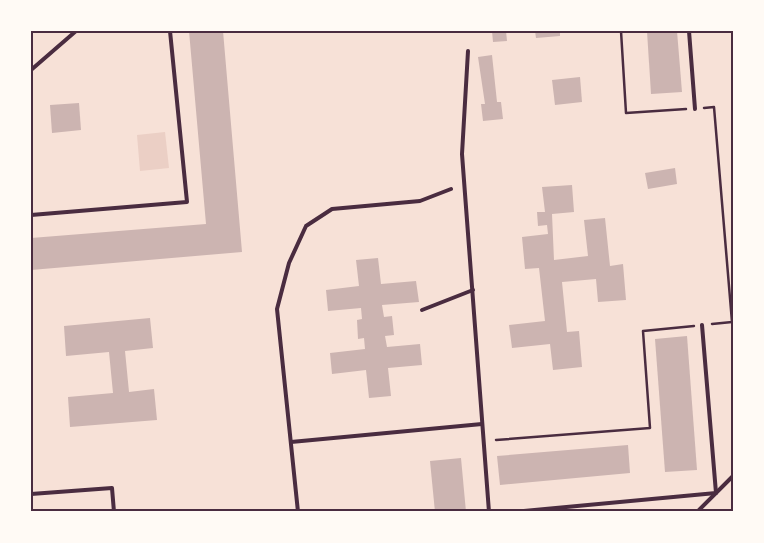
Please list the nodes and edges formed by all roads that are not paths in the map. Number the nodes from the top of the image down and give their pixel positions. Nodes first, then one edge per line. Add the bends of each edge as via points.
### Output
1 (76, 31) edge
2 (170, 31) edge
3 (690, 31) edge
4 (468, 51) dead end
5 (31, 70) edge
6 (694, 108) road end
7 (451, 189) dead end
8 (31, 215) edge
9 (472, 290) junction
10 (422, 310) dead end
11 (702, 325) road end
12 (482, 424) junction
13 (291, 442) junction
14 (733, 476) edge
15 (716, 493) junction
16 (31, 494) edge
17 (114, 512) edge
18 (298, 512) edge
19 (489, 512) edge
20 (513, 512) edge
21 (698, 512) edge

1 - 5 lane
2 - 8 lane via 187,202
3 - 6 lane
4 - 9 lane via 462,154
7 - 13 lane via 420,201 332,210 306,226 289,263 277,309
9 - 10 lane
9 - 12 lane
11 - 15 lane
12 - 13 lane
12 - 19 lane
13 - 18 lane
14 - 15 lane
15 - 20 lane
15 - 21 lane
16 - 17 lane via 112,488

